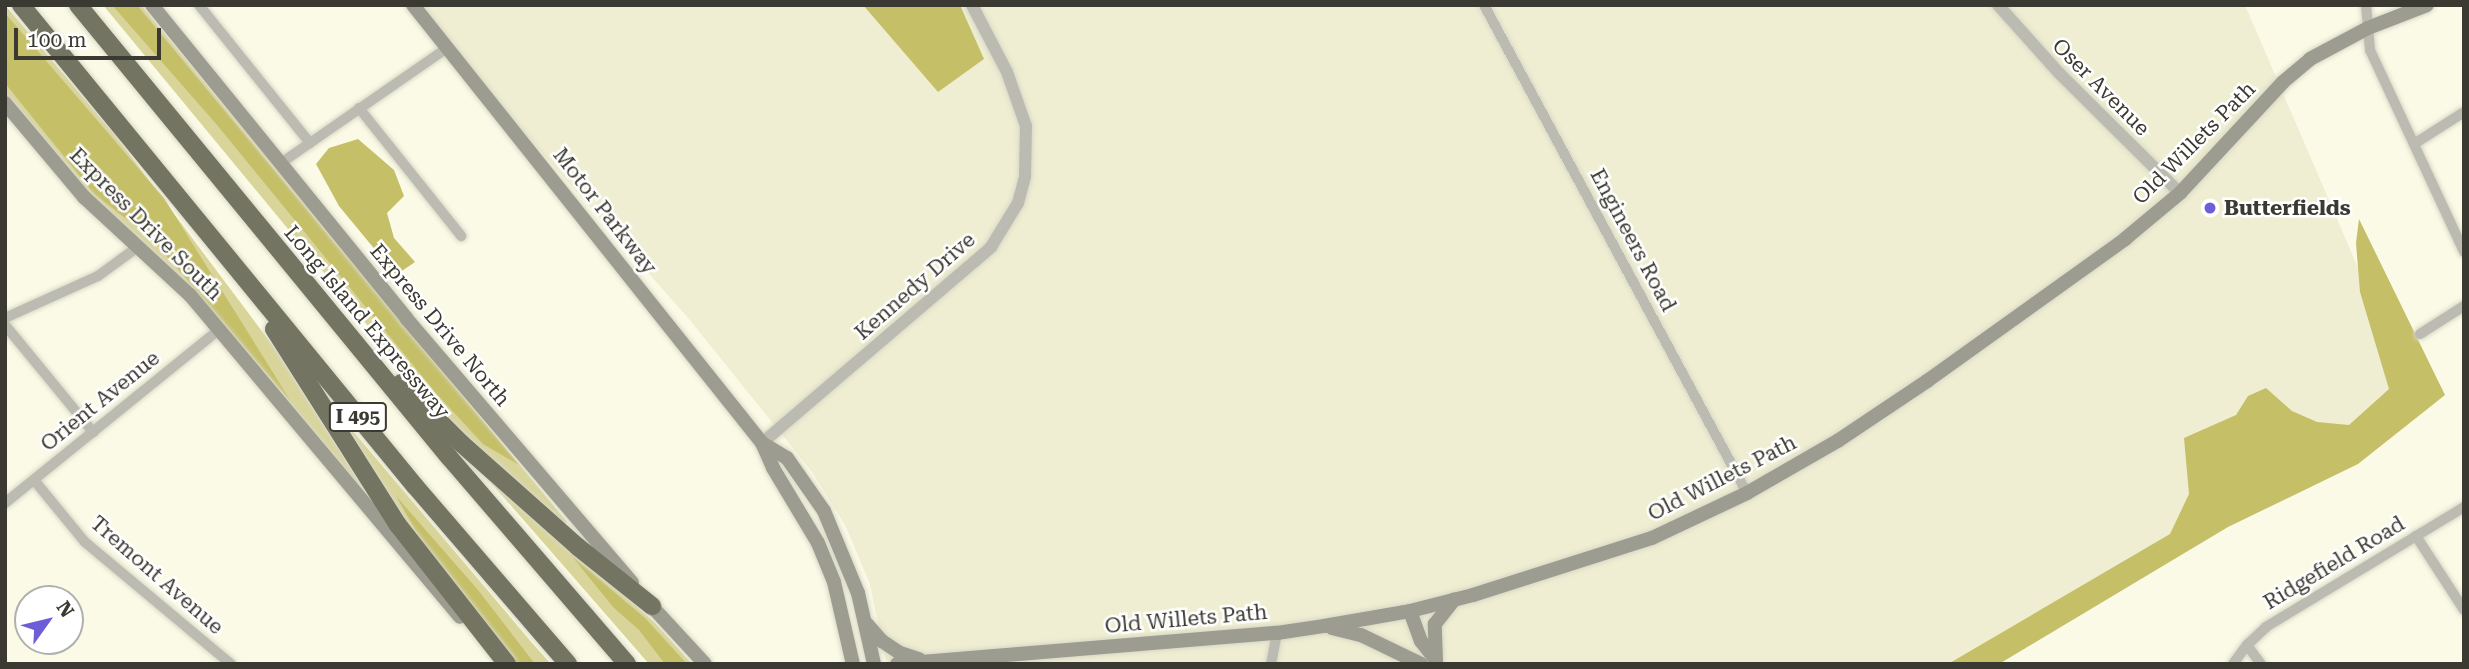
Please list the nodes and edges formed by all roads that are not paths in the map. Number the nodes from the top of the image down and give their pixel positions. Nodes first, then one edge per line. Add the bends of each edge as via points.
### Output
1 (21, 5) edge
2 (78, 5) edge
3 (152, 5) edge
4 (199, 5) edge
5 (413, 5) edge
6 (972, 5) edge
7 (1484, 5) edge
8 (1998, 5) edge
9 (2366, 5) edge
10 (2427, 5) edge
11 (2368, 28) junction
12 (447, 48) junction
13 (5, 103) edge
14 (359, 108) junction
15 (2464, 112) edge
16 (310, 143) junction
17 (2414, 144) junction
18 (281, 163) junction
19 (152, 166) junction
20 (2180, 193) junction
21 (245, 211) junction
22 (461, 236) dead end
23 (139, 246) junction
24 (2464, 252) edge
25 (2464, 306) edge
26 (5, 318) edge
27 (5, 325) edge
28 (219, 329) junction
29 (2420, 334) dead end
30 (93, 432) junction
31 (762, 443) junction
32 (34, 480) junction
33 (1747, 494) junction
34 (5, 503) edge
35 (2464, 507) edge
36 (2416, 536) junction
37 (1454, 600) junction
38 (652, 606) junction
39 (2464, 610) edge
40 (1410, 611) junction
41 (864, 620) junction
42 (1324, 626) junction
43 (1277, 633) junction
44 (2247, 645) junction
45 (1438, 662) edge
46 (925, 663) edge
47 (231, 664) edge
48 (502, 664) edge
49 (507, 664) edge
50 (568, 664) edge
51 (627, 664) edge
52 (705, 664) edge
53 (853, 664) edge
54 (874, 664) edge
55 (897, 664) edge
56 (1271, 664) edge
57 (1421, 664) edge
58 (2233, 664) edge
59 (2261, 664) edge

1 - 19 highway, I 495
2 - 21 highway, Long Island Expressway / I 495
3 - 18 main road, Express Drive North
4 - 16 street
5 - 12 main road, Motor Parkway
6 - 31 street, Kennedy Drive via 1007,72 1026,126 1025,176 1018,203 990,247
7 - 33 street, Engineers Road
8 - 20 street, Oser Avenue
9 - 11 street
10 - 11 main road, Old Willets Path
11 - 17 street via 2370,50
11 - 20 main road, Old Willets Path via 2310,59 2283,82
12 - 14 street
12 - 31 main road, Motor Parkway
13 - 23 main road, Express Drive South via 84,197
14 - 16 street
14 - 22 street
15 - 17 street
16 - 18 street
17 - 24 street
18 - 38 main road, Express Drive North via 405,318
19 - 49 highway via 259,308 402,532
19 - 50 highway, I 495
20 - 33 main road, Old Willets Path via 2047,298 1839,439
21 - 38 highway via 462,444
21 - 51 highway, Long Island Expressway / I 495
23 - 26 street via 98,276
23 - 28 main road, Express Drive South via 177,280
25 - 29 street
27 - 30 street
28 - 30 street, Orient Avenue
28 - 48 main road, Express Drive South
30 - 32 street, Orient Avenue
31 - 41 main road, Motor Parkway via 787,458 824,511 846,558
31 - 53 main road, Motor Parkway via 818,543 834,582
32 - 34 street, Orient Avenue
32 - 47 street, Tremont Avenue via 85,542
33 - 37 main road, Old Willets Path via 1651,538
35 - 36 street, Ridgefield Road
36 - 39 street
36 - 44 street, Ridgefield Road via 2284,615
37 - 40 main road, Old Willets Path
37 - 45 main road via 1435,624
38 - 52 main road, Express Drive North
40 - 42 main road, Old Willets Path
40 - 45 main road via 1421,641
41 - 46 main road via 882,641
41 - 54 main road, Motor Parkway
42 - 43 main road, Old Willets Path
42 - 57 main road via 1361,635
43 - 46 main road, Old Willets Path
43 - 56 street
44 - 58 street, Ridgefield Road
44 - 59 street
46 - 55 main road, Old Willets Path

